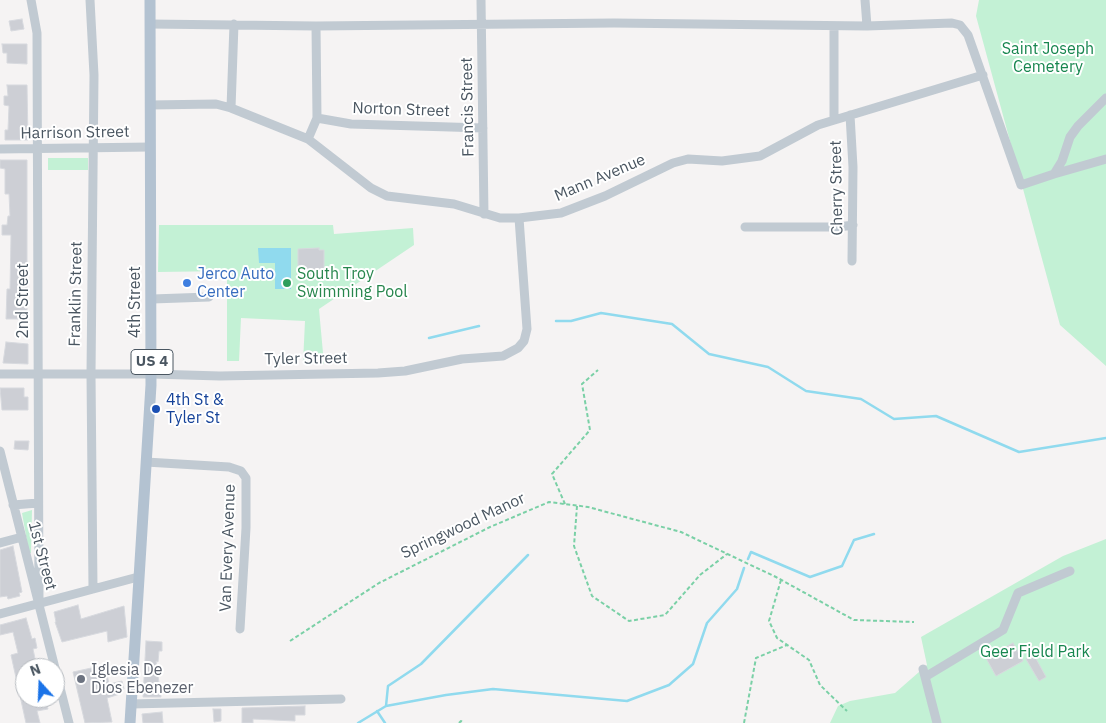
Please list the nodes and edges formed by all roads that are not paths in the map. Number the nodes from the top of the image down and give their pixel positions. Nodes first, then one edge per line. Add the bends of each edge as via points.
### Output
1 (31, 0) edge
2 (90, 0) edge
3 (150, 0) edge
4 (481, 0) edge
5 (865, 0) edge
6 (150, 24) junction
7 (234, 24) junction
8 (482, 24) junction
9 (316, 26) junction
10 (834, 26) junction
11 (867, 26) junction
12 (983, 75) junction
13 (1106, 98) edge
14 (150, 105) junction
15 (231, 108) junction
16 (850, 115) junction
17 (317, 118) junction
18 (834, 120) junction
19 (484, 128) junction
20 (308, 139) junction
21 (150, 146) junction
22 (38, 148) junction
23 (94, 148) junction
24 (0, 149) edge
25 (1106, 159) edge
26 (1054, 174) junction
27 (484, 214) junction
28 (519, 218) junction
29 (853, 225) junction
30 (745, 227) dead end
31 (852, 261) dead end
32 (210, 297) dead end
33 (152, 299) junction
34 (0, 374) edge
35 (39, 374) junction
36 (90, 374) junction
37 (152, 374) junction
38 (0, 451) edge
39 (146, 462) junction
40 (38, 502) junction
41 (13, 505) junction
42 (22, 538) junction
43 (0, 543) edge
44 (1070, 571) dead end
45 (138, 577) junction
46 (93, 589) junction
47 (39, 603) junction
48 (0, 614) edge
49 (240, 629) dead end
50 (53, 658) edge
51 (341, 699) dead end
52 (132, 704) junction
53 (65, 707) edge
54 (69, 723) edge
55 (130, 723) edge
56 (937, 723) edge

1 - 22 street, 2nd Street via 37,33
2 - 23 street, Franklin Street
3 - 6 main road, 4th Street / US 4
4 - 8 street, Francis Street
5 - 11 street
6 - 7 street
6 - 14 main road, 4th Street / US 4
7 - 9 street
7 - 15 street
8 - 9 street
8 - 10 street
8 - 19 street, Francis Street
9 - 17 street
10 - 11 street
10 - 18 street
11 - 12 street via 952,23 960,26 968,35
12 - 16 street, Mann Avenue
12 - 26 street via 1021,185
13 - 26 street via 1070,137
14 - 15 street, Mann Avenue via 216,104
14 - 21 main road, 4th Street / US 4
15 - 20 street, Mann Avenue
16 - 18 street, Mann Avenue
16 - 29 street, Cherry Street
17 - 19 street, Norton Street via 351,124
17 - 20 street
18 - 28 street, Mann Avenue via 818,125 760,156 722,161 688,159 562,213
19 - 27 street, Francis Street
20 - 27 street, Mann Avenue via 364,184 386,196 454,204
21 - 23 street, Harrison Street
21 - 33 main road, 4th Street / US 4
22 - 23 street, Harrison Street
22 - 24 street, Harrison Street
22 - 35 street, 2nd Street
23 - 36 street, Franklin Street
25 - 26 street
27 - 28 street, Mann Avenue
28 - 37 street, Tyler Street via 527,329 518,348 503,356 462,359 405,371 220,376
29 - 30 street
29 - 31 street, Cherry Street
32 - 33 street
33 - 37 main road, 4th Street / US 4
34 - 35 street, Tyler Street
35 - 36 street, Tyler Street
35 - 40 street, 2nd Street
36 - 37 street, Tyler Street
36 - 46 street, Franklin Street
37 - 39 main road, 4th Street / US 4
38 - 41 street, 1st Street
39 - 45 main road, 4th Street / US 4
39 - 49 street, Van Every Avenue via 229,467 241,471 246,478
40 - 41 street
40 - 47 street, 2nd Street
41 - 42 street, 1st Street
42 - 43 street
42 - 47 street, 1st Street
44 - 56 street via 1018,592 1003,630 924,673
45 - 46 street
45 - 52 main road, 4th Street / US 4
46 - 47 street
47 - 48 street
47 - 50 street, 1st Street
51 - 52 street
52 - 55 main road, 4th Street / US 4
53 - 54 street, 1st Street

